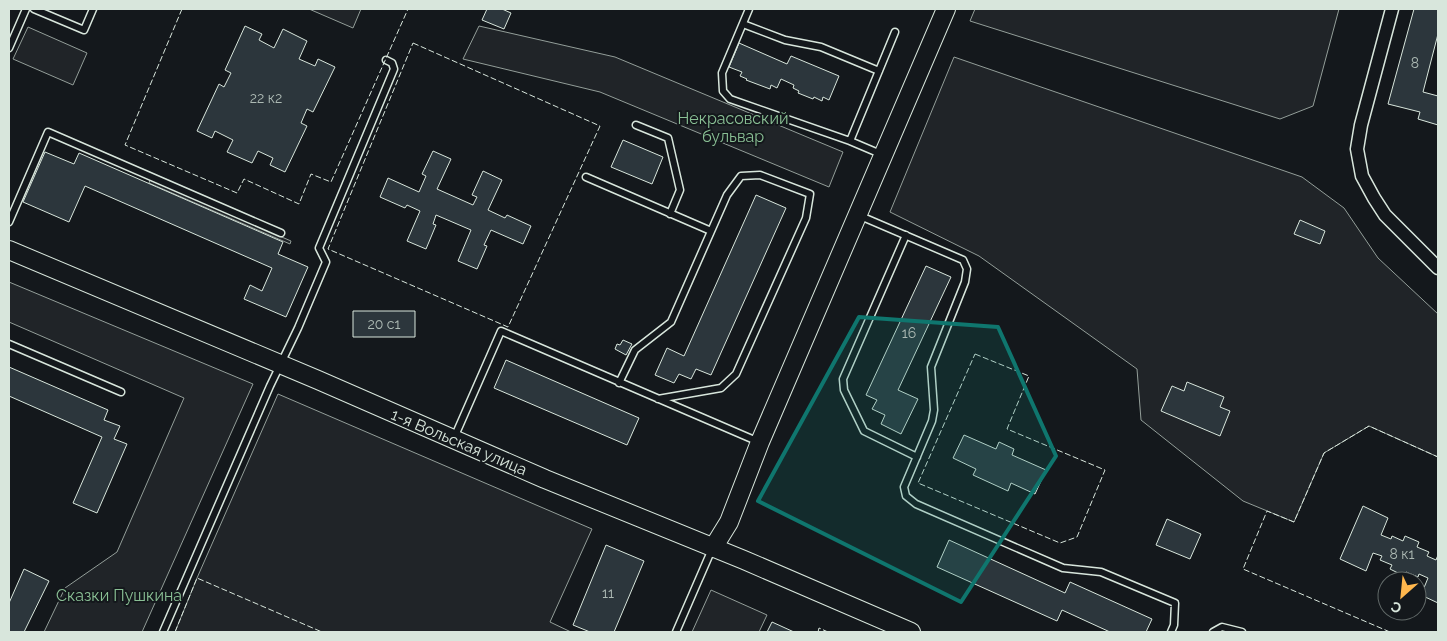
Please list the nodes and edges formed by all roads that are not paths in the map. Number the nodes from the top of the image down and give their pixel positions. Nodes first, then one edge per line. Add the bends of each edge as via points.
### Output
1 (26, 9) edge
2 (34, 9) edge
3 (94, 9) edge
4 (750, 9) edge
5 (946, 9) edge
6 (1392, 9) edge
7 (743, 24) junction
8 (895, 32) dead end
9 (9, 48) edge
10 (386, 60) dead end
11 (879, 71) junction
12 (636, 125) dead end
13 (850, 140) junction
14 (883, 155) junction
15 (586, 177) dead end
16 (670, 214) junction
17 (857, 215) junction
18 (9, 222) edge
19 (711, 231) junction
20 (280, 233) dead end
21 (906, 235) junction
22 (9, 250) edge
23 (1438, 268) edge
24 (9, 344) edge
25 (280, 364) junction
26 (619, 383) junction
27 (121, 392) dead end
28 (658, 399) junction
29 (454, 439) junction
30 (760, 442) junction
31 (917, 457) junction
32 (713, 548) junction
33 (163, 632) edge
34 (676, 632) edge
35 (911, 632) edge
36 (1171, 632) edge
37 (1213, 632) edge
38 (1242, 632) edge

1 - 9 lane
2 - 3 lane via 84,30
4 - 7 lane
5 - 14 street
6 - 23 street via 1357,149 1362,176 1385,215
7 - 11 lane via 785,40 821,47
7 - 13 lane via 722,73 723,91 730,99
8 - 11 lane
10 - 25 lane via 394,68 319,248 326,262
11 - 13 lane
12 - 16 lane via 668,138 680,190
13 - 14 lane
14 - 17 street
15 - 16 lane
16 - 19 lane
17 - 21 lane
17 - 30 street
18 - 20 lane via 48,132
19 - 26 lane via 671,322 635,350
19 - 28 lane via 726,195 742,176 760,175 810,194 806,218 736,374 721,388
21 - 31 lane via 963,260 967,268 931,367 934,410
21 - 31 lane via 843,379 844,390 864,431
22 - 25 street, 1-я Вольская улица
24 - 27 lane
25 - 29 street, 1-я Вольская улица
25 - 33 lane
26 - 28 lane
26 - 29 lane via 501,331
28 - 30 lane
29 - 32 street, 1-я Вольская улица
30 - 32 street via 728,522
31 - 36 lane via 904,487 906,496 916,504 1063,568 1101,572 1175,603
32 - 34 lane
32 - 35 street, 1-я Вольская улица
37 - 38 lane via 1222,627

